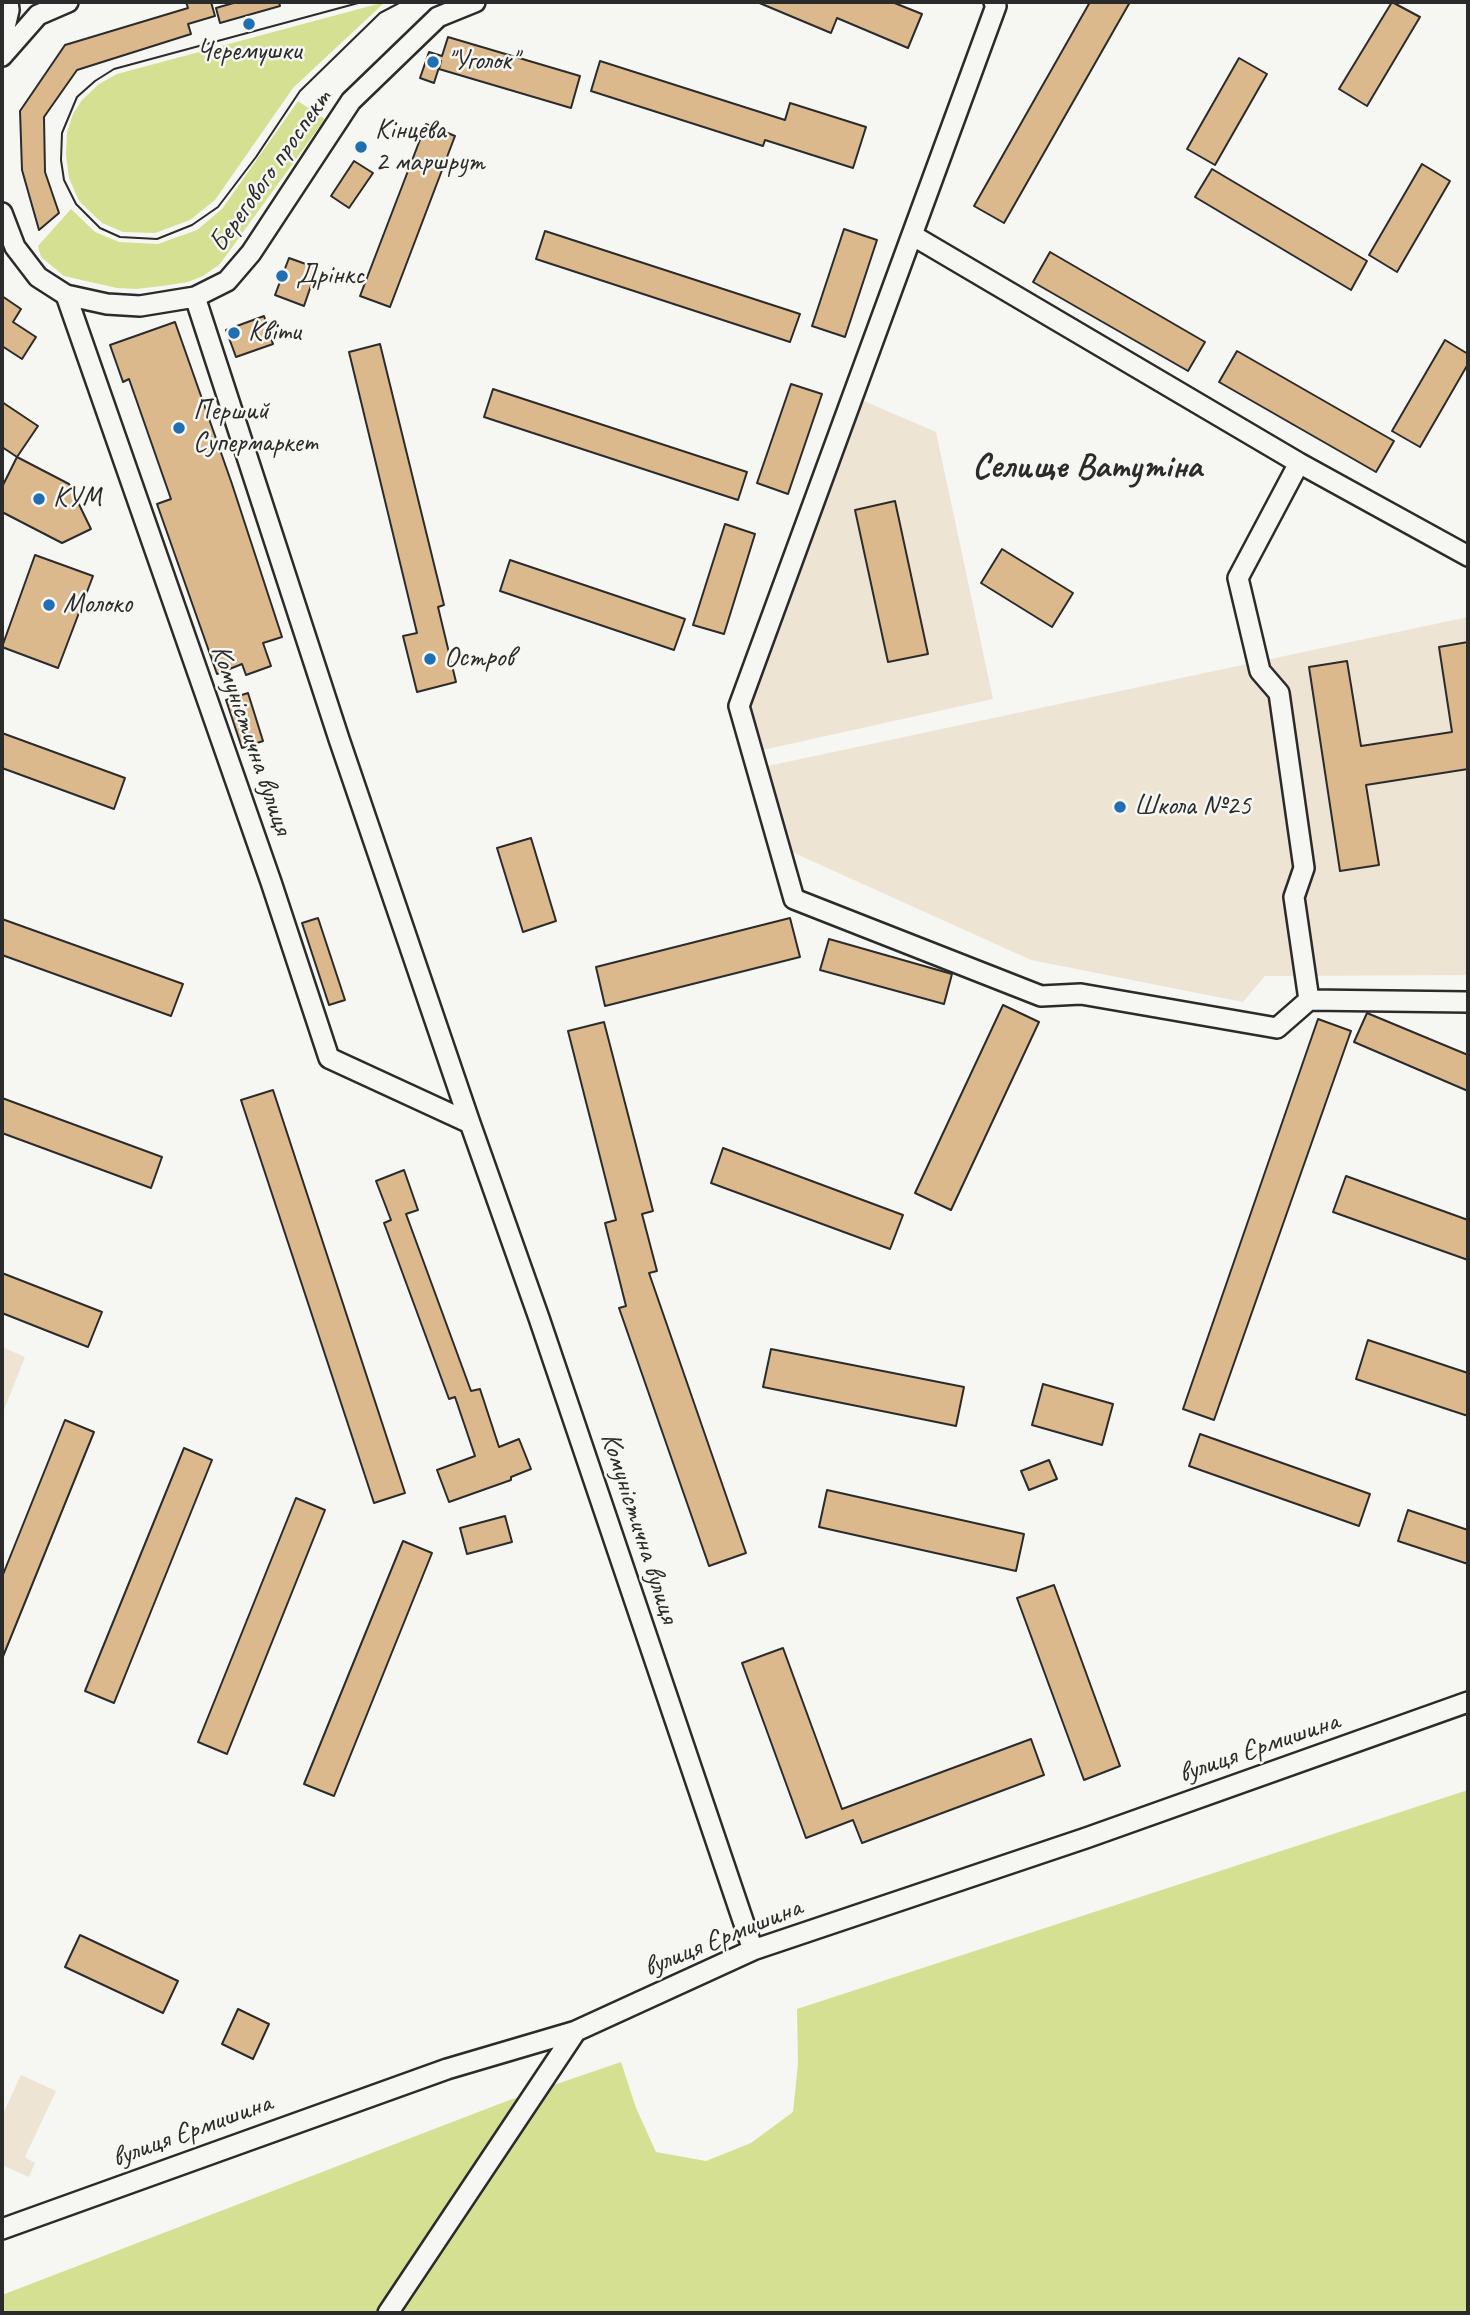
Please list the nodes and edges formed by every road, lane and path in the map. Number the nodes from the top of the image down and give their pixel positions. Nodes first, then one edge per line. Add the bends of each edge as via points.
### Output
1 (8, 2) edge
2 (68, 2) edge
3 (475, 2) edge
4 (994, 2) edge
5 (2, 40) edge
6 (2, 56) edge
7 (2, 213) edge
8 (912, 234) junction
9 (66, 295) junction
10 (195, 297) junction
11 (1299, 463) junction
12 (1468, 556) edge
13 (1309, 1000) junction
14 (1468, 1002) edge
15 (470, 1124) junction
16 (1468, 1702) edge
17 (753, 1951) junction
18 (576, 2031) junction
19 (2, 2229) edge
20 (388, 2313) edge

1 - 5 street
2 - 6 street via 38,15
3 - 10 street, Берегового проспект via 438,17 351,102 251,253 227,281
4 - 8 street
7 - 9 street, Берегового проспект via 15,247 38,277
8 - 11 street
8 - 13 street via 739,706 793,899 1041,996 1081,994 1277,1028
9 - 10 street, Берегового проспект via 140,306
9 - 15 street, Комуністична вулиця via 329,1058
10 - 15 street, Комуністична вулиця
11 - 12 street
11 - 13 street via 1238,578 1259,671 1279,693 1304,868 1294,897
13 - 14 street
15 - 17 street, Комуністична вулиця
16 - 17 street, вулиця Єрмишина
17 - 18 street, вулиця Єрмишина
18 - 19 street, вулиця Єрмишина via 446,2069
18 - 20 street

